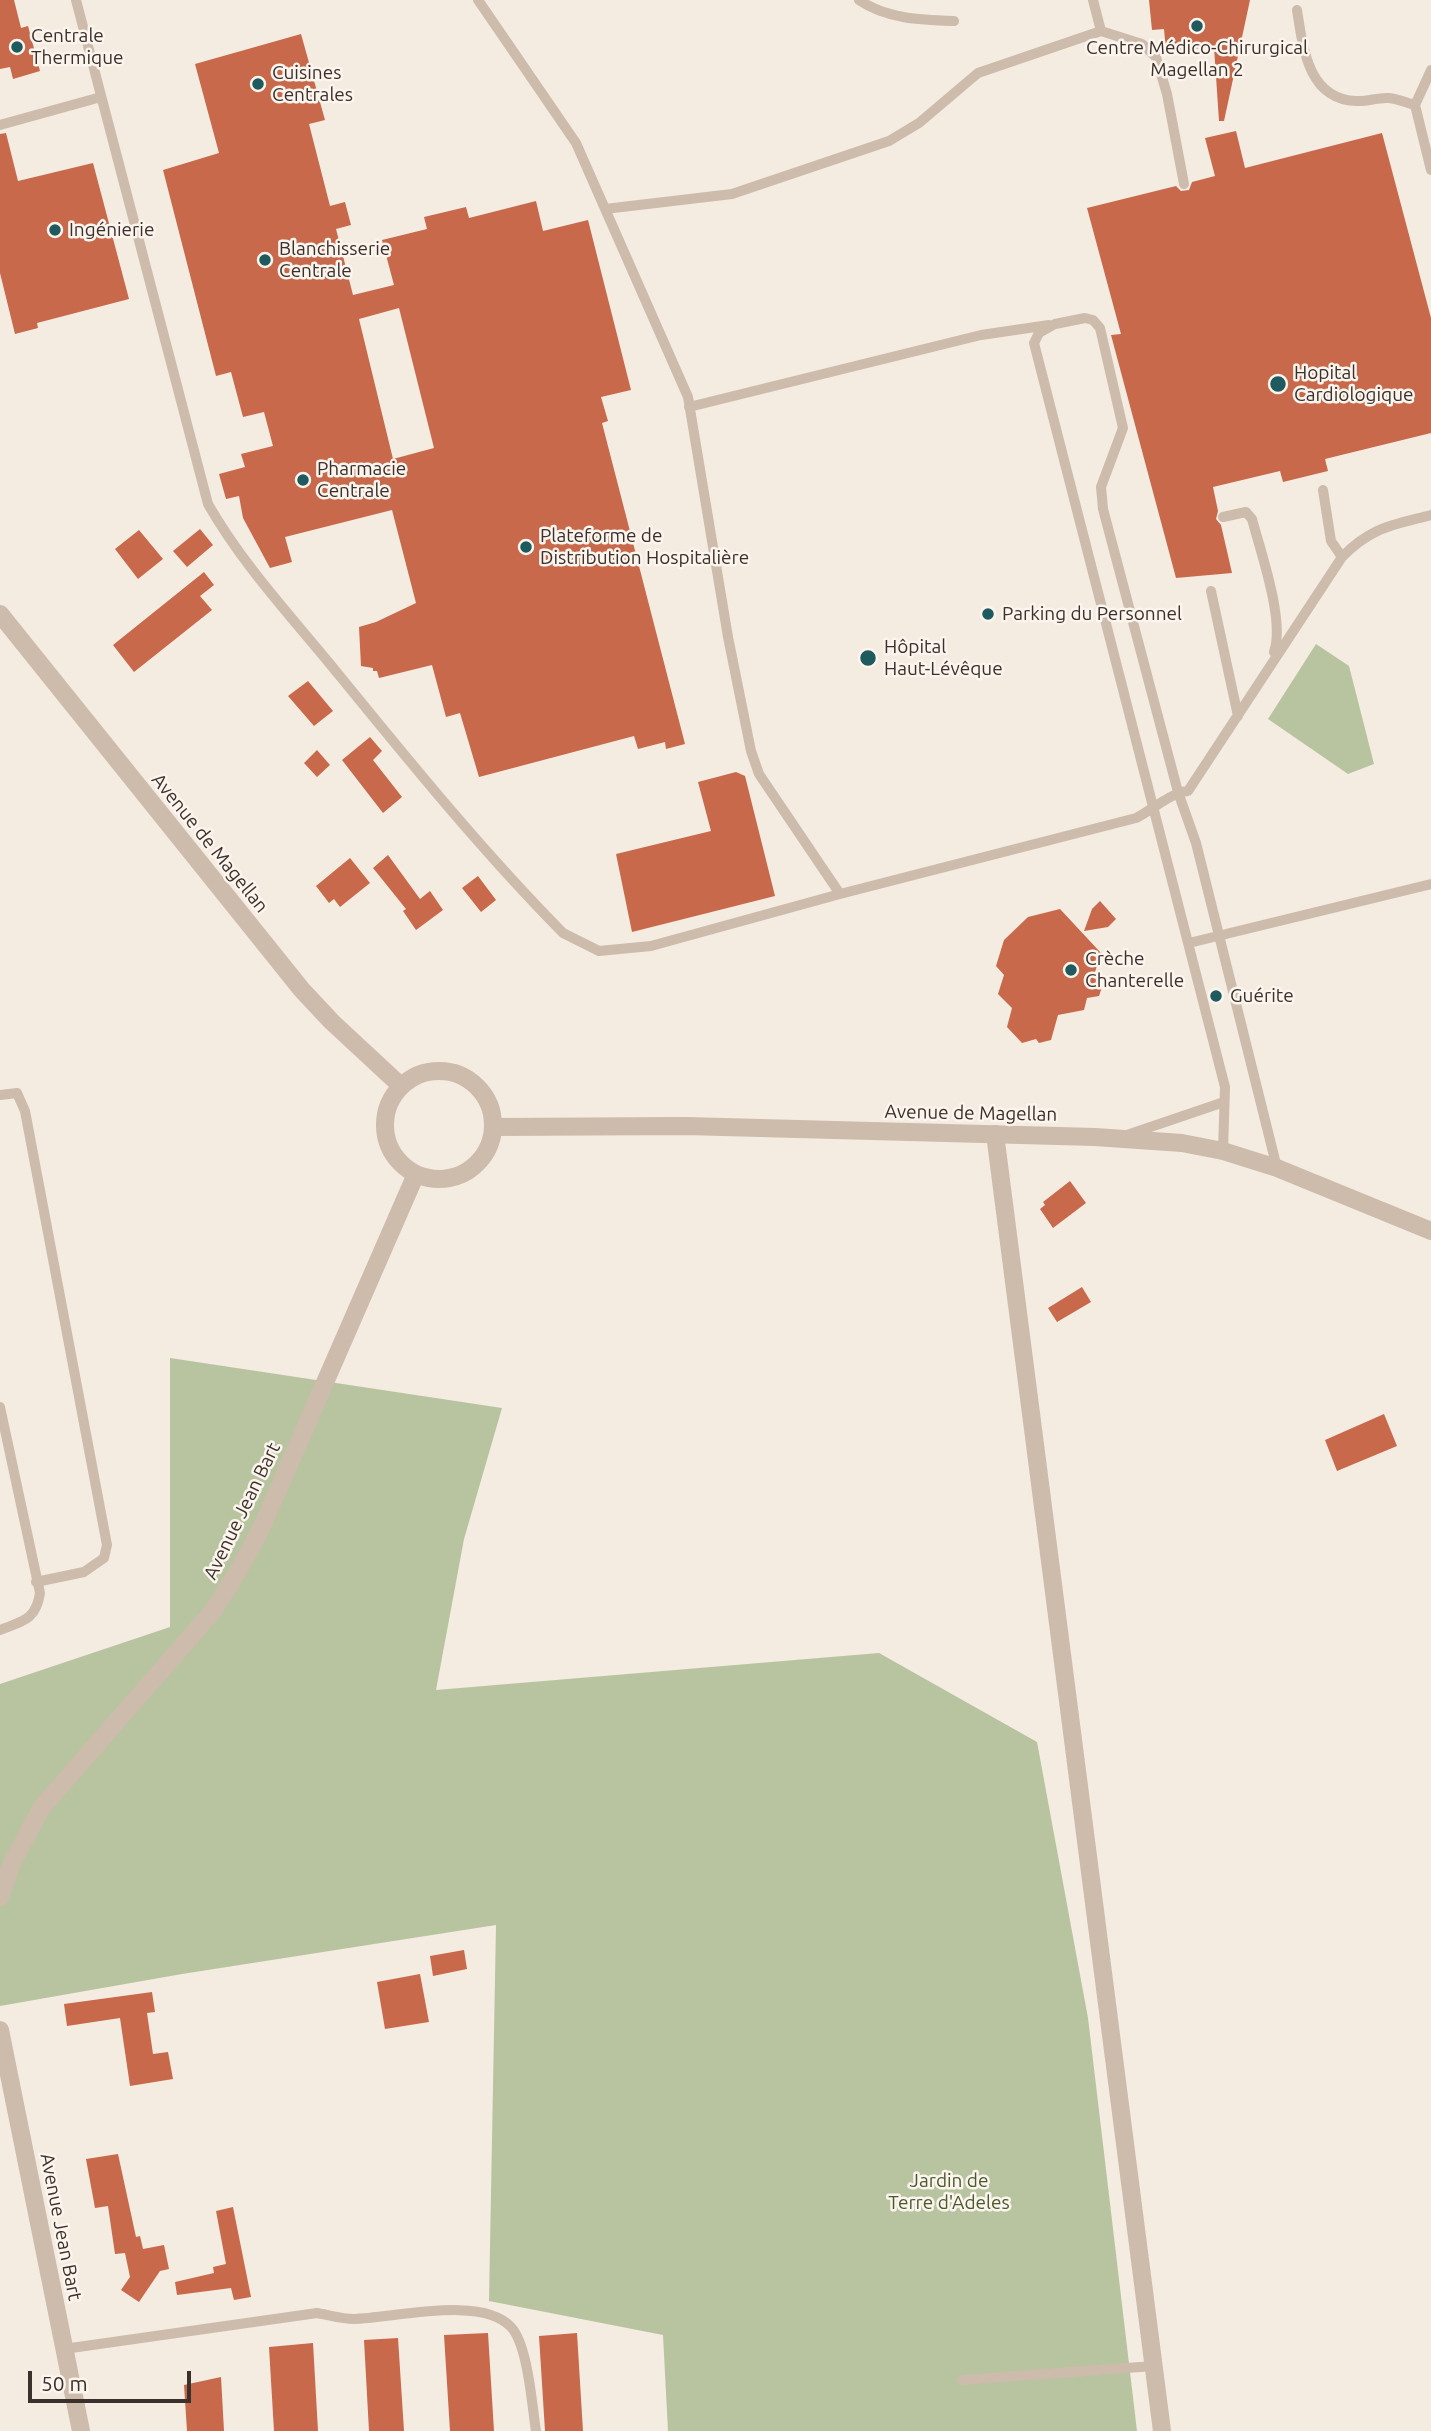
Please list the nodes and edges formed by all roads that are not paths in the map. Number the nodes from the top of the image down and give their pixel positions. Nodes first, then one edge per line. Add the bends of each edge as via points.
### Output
1 (76, 0) edge
2 (478, 0) edge
3 (859, 0) edge
4 (1093, 0) edge
5 (1297, 10) dead end
6 (954, 21) dead end
7 (1101, 31) junction
8 (1431, 70) edge
9 (101, 97) junction
10 (1415, 105) junction
11 (0, 125) edge
12 (1431, 170) edge
13 (1184, 184) dead end
14 (605, 209) junction
15 (1055, 324) junction
16 (689, 407) junction
17 (1323, 489) dead end
18 (1103, 509) junction
19 (1431, 515) edge
20 (1080, 516) junction
21 (1223, 517) dead end
22 (1342, 556) junction
23 (1211, 591) dead end
24 (3, 623) edge
25 (1278, 623) junction
26 (1293, 631) junction
27 (1268, 671) junction
28 (1238, 716) junction
29 (1178, 792) junction
30 (1155, 808) junction
31 (1431, 884) edge
32 (841, 894) junction
33 (1219, 936) junction
34 (1189, 943) junction
35 (401, 1086) junction
36 (0, 1096) edge
37 (1224, 1102) junction
38 (494, 1128) junction
39 (995, 1134) junction
40 (1116, 1138) junction
41 (1223, 1151) junction
42 (1277, 1168) junction
43 (416, 1174) junction
44 (1431, 1231) edge
45 (0, 1407) edge
46 (36, 1582) junction
47 (0, 1630) edge
48 (0, 1897) edge
49 (0, 2030) edge
50 (64, 2349) junction
51 (1154, 2365) junction
52 (962, 2379) dead end
53 (80, 2431) edge
54 (536, 2431) edge
55 (1162, 2431) edge

1 - 9 lane
2 - 14 lane via 576,143
3 - 6 lane via 885,13
4 - 7 lane
5 - 10 lane via 1305,58 1326,90 1340,100 1388,98
7 - 13 lane via 1142,44 1156,57
7 - 14 lane via 978,73 889,141 732,194
8 - 10 lane
9 - 11 lane
9 - 32 lane via 208,504 254,570 400,750 541,912 582,944 599,951 622,950
10 - 12 lane
14 - 16 lane
15 - 16 lane via 981,335
15 - 18 lane via 1085,318 1100,328 1123,428 1101,488
15 - 20 lane via 1039,333 1034,343
16 - 32 lane via 751,751 759,774
17 - 22 lane via 1331,541
18 - 20 lane
18 - 29 lane
19 - 22 lane via 1378,529
20 - 30 lane
21 - 25 lane via 1245,512 1252,519
22 - 26 lane
23 - 28 lane
24 - 35 street, Avenue de Magellan via 302,990
25 - 26 lane via 1283,636
25 - 27 lane via 1278,643
26 - 27 lane
27 - 28 lane
28 - 29 lane via 1188,792
29 - 30 lane
29 - 33 lane
30 - 32 lane via 1136,818
30 - 34 lane
31 - 33 lane
33 - 34 lane
33 - 42 lane
34 - 37 lane via 1225,1087
35 - 38 street via 434,1070 470,1079 484,1092
35 - 43 street via 388,1108 385,1134 391,1151
36 - 46 lane via 17,1093 24,1111 107,1545 104,1558 85,1572
37 - 40 lane
37 - 41 lane
38 - 39 street, Avenue de Magellan via 686,1126
38 - 43 street via 481,1160 467,1172 433,1179
39 - 40 street, Avenue de Magellan
39 - 51 street
40 - 41 street, Avenue de Magellan
41 - 42 street, Avenue de Magellan
42 - 44 street, Avenue de Magellan
43 - 48 street, Avenue Jean Bart via 261,1529 237,1573 188,1643 42,1807 12,1863
45 - 46 lane
46 - 47 lane via 40,1593 29,1619
49 - 50 street, Avenue Jean Bart
50 - 53 street, Avenue Jean Bart
50 - 54 lane via 317,2313 353,2319 423,2311 482,2311 513,2328 523,2353
51 - 52 lane
51 - 55 street

